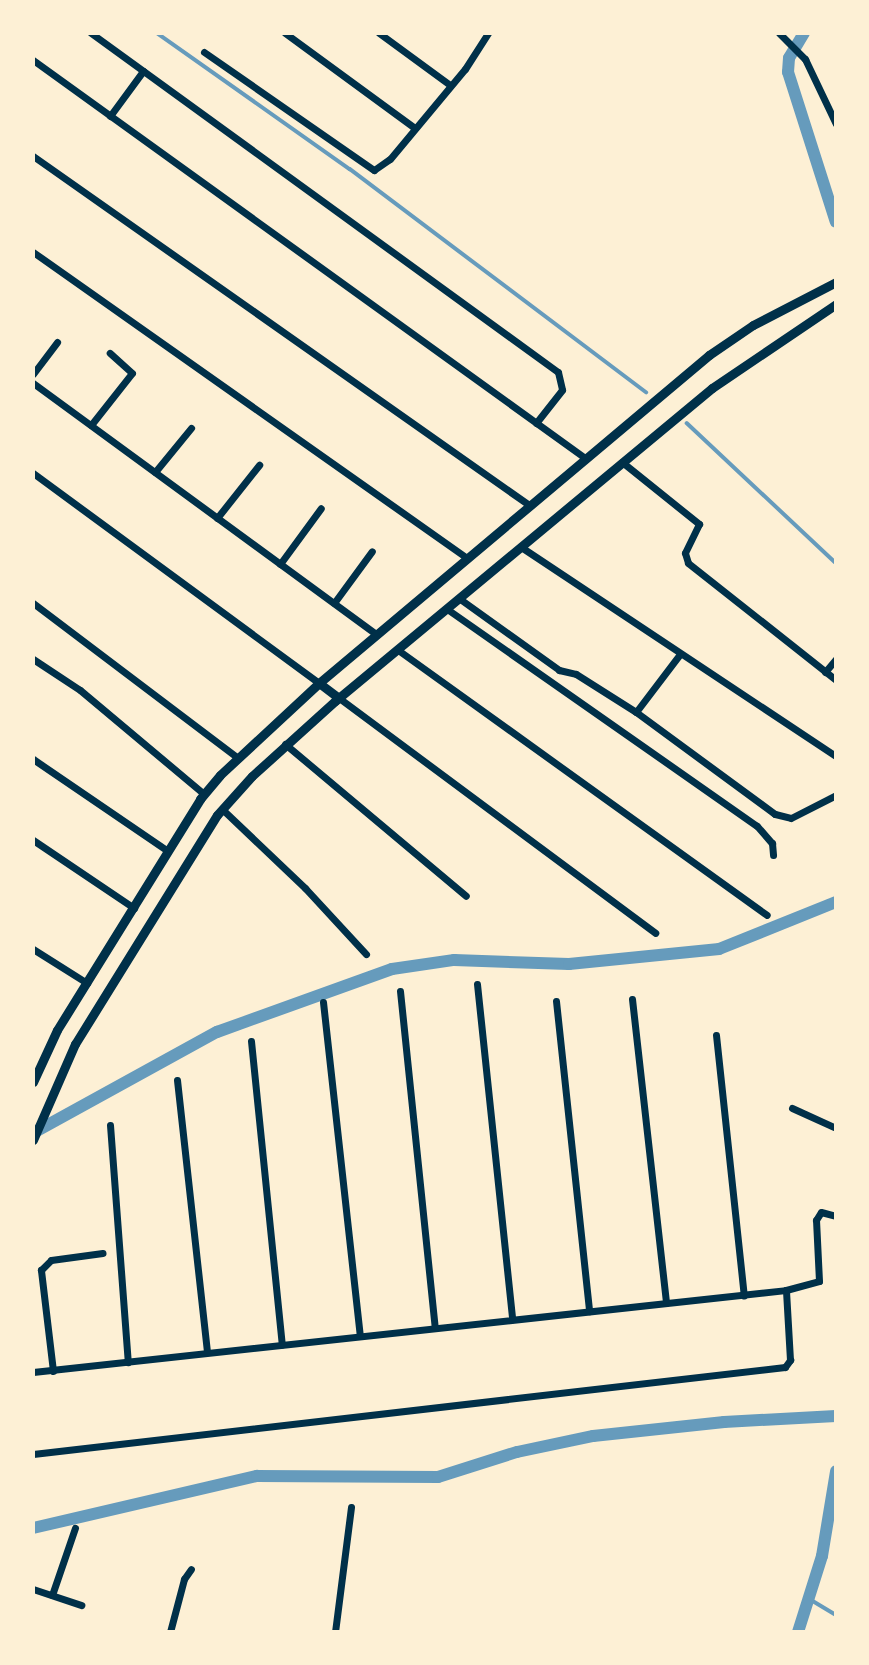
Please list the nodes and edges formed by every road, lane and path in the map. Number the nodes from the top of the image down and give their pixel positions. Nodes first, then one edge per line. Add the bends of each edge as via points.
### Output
1 (91, 33) edge
2 (285, 33) edge
3 (379, 33) edge
4 (779, 33) edge
5 (486, 34) edge
6 (204, 52) dead end
7 (33, 60) edge
8 (143, 71) junction
9 (450, 85) junction
10 (110, 116) junction
11 (836, 124) edge
12 (415, 128) junction
13 (33, 156) edge
14 (33, 252) edge
15 (836, 282) edge
16 (836, 304) edge
17 (57, 342) dead end
18 (110, 353) dead end
19 (33, 374) edge
20 (33, 383) edge
21 (536, 423) junction
22 (91, 425) junction
23 (191, 428) dead end
24 (585, 458) junction
25 (622, 462) junction
26 (259, 465) dead end
27 (155, 472) junction
28 (33, 473) edge
29 (529, 505) junction
30 (321, 508) dead end
31 (217, 518) junction
32 (521, 547) junction
33 (373, 551) dead end
34 (467, 558) junction
35 (280, 564) junction
36 (460, 599) junction
37 (33, 603) edge
38 (334, 603) junction
39 (447, 609) junction
40 (377, 635) junction
41 (398, 650) junction
42 (680, 654) junction
43 (33, 659) edge
44 (836, 659) edge
45 (825, 672) junction
46 (836, 680) edge
47 (319, 683) junction
48 (339, 698) junction
49 (636, 712) junction
50 (285, 744) junction
51 (836, 756) edge
52 (238, 758) junction
53 (33, 759) edge
54 (204, 794) junction
55 (836, 796) edge
56 (222, 809) junction
57 (33, 841) edge
58 (168, 851) junction
59 (773, 855) dead end
60 (466, 896) dead end
61 (134, 908) junction
62 (767, 915) dead end
63 (655, 933) dead end
64 (33, 949) edge
65 (366, 954) dead end
66 (87, 983) junction
67 (477, 984) dead end
68 (400, 991) dead end
69 (632, 999) dead end
70 (556, 1001) dead end
71 (323, 1002) dead end
72 (716, 1035) dead end
73 (251, 1041) dead end
74 (177, 1080) dead end
75 (33, 1082) edge
76 (792, 1108) dead end
77 (110, 1125) dead end
78 (836, 1128) edge
79 (33, 1140) edge
80 (836, 1216) edge
81 (103, 1253) dead end
82 (786, 1290) junction
83 (744, 1296) junction
84 (666, 1303) junction
85 (589, 1311) junction
86 (512, 1319) junction
87 (435, 1327) junction
88 (360, 1336) junction
89 (282, 1344) junction
90 (206, 1352) junction
91 (128, 1362) junction
92 (53, 1371) junction
93 (33, 1372) edge
94 (33, 1454) edge
95 (351, 1507) dead end
96 (75, 1528) dead end
97 (191, 1569) dead end
98 (33, 1589) edge
99 (52, 1595) junction
100 (81, 1605) dead end
101 (170, 1632) edge
102 (335, 1632) edge

1 - 8 street
2 - 12 street
3 - 9 street
4 - 11 street via 805,59
5 - 9 street
6 - 12 street via 374,170
7 - 10 street
8 - 10 street
8 - 21 street via 558,372 562,390
9 - 12 street
10 - 21 street
13 - 29 street
14 - 34 street
15 - 24 street via 731,340
16 - 25 street via 712,388
17 - 19 street
18 - 22 street via 132,373
20 - 22 street
21 - 24 street
22 - 27 street
23 - 27 street
24 - 29 street
25 - 32 street
25 - 45 street via 699,524 685,553 688,564
26 - 31 street
27 - 31 street
28 - 47 street
29 - 34 street
30 - 35 street
31 - 35 street
32 - 36 street
32 - 42 street
33 - 38 street
34 - 40 street
35 - 38 street
36 - 39 street
36 - 49 street via 559,670 576,674
37 - 52 street
38 - 40 street
39 - 41 street
39 - 59 street via 757,826 772,843
40 - 47 street
41 - 48 street
41 - 62 street
42 - 49 street
42 - 51 street
43 - 54 street via 80,690
44 - 45 street
45 - 46 street
47 - 48 street
47 - 52 street
48 - 50 street
48 - 63 street
49 - 55 street via 783,818
50 - 56 street
50 - 60 street
52 - 54 street
53 - 58 street
54 - 58 street
56 - 65 street
56 - 79 street via 75,1044
57 - 61 street
58 - 61 street
61 - 66 street
64 - 66 street
66 - 75 street via 47,1049
67 - 86 street
68 - 87 street
69 - 84 street
70 - 85 street
71 - 88 street
72 - 83 street
73 - 89 street
74 - 90 street
76 - 78 street
77 - 91 street
80 - 82 street via 821,1212 816,1220 819,1281
81 - 92 street via 51,1260 41,1270
82 - 83 street
82 - 94 street via 790,1360 780,1368
83 - 84 street
84 - 85 street
85 - 86 street
86 - 87 street
87 - 88 street
88 - 89 street
89 - 90 street
90 - 91 street
91 - 92 street
92 - 93 street
95 - 102 street
96 - 99 street
97 - 101 street
98 - 99 street
99 - 100 street

